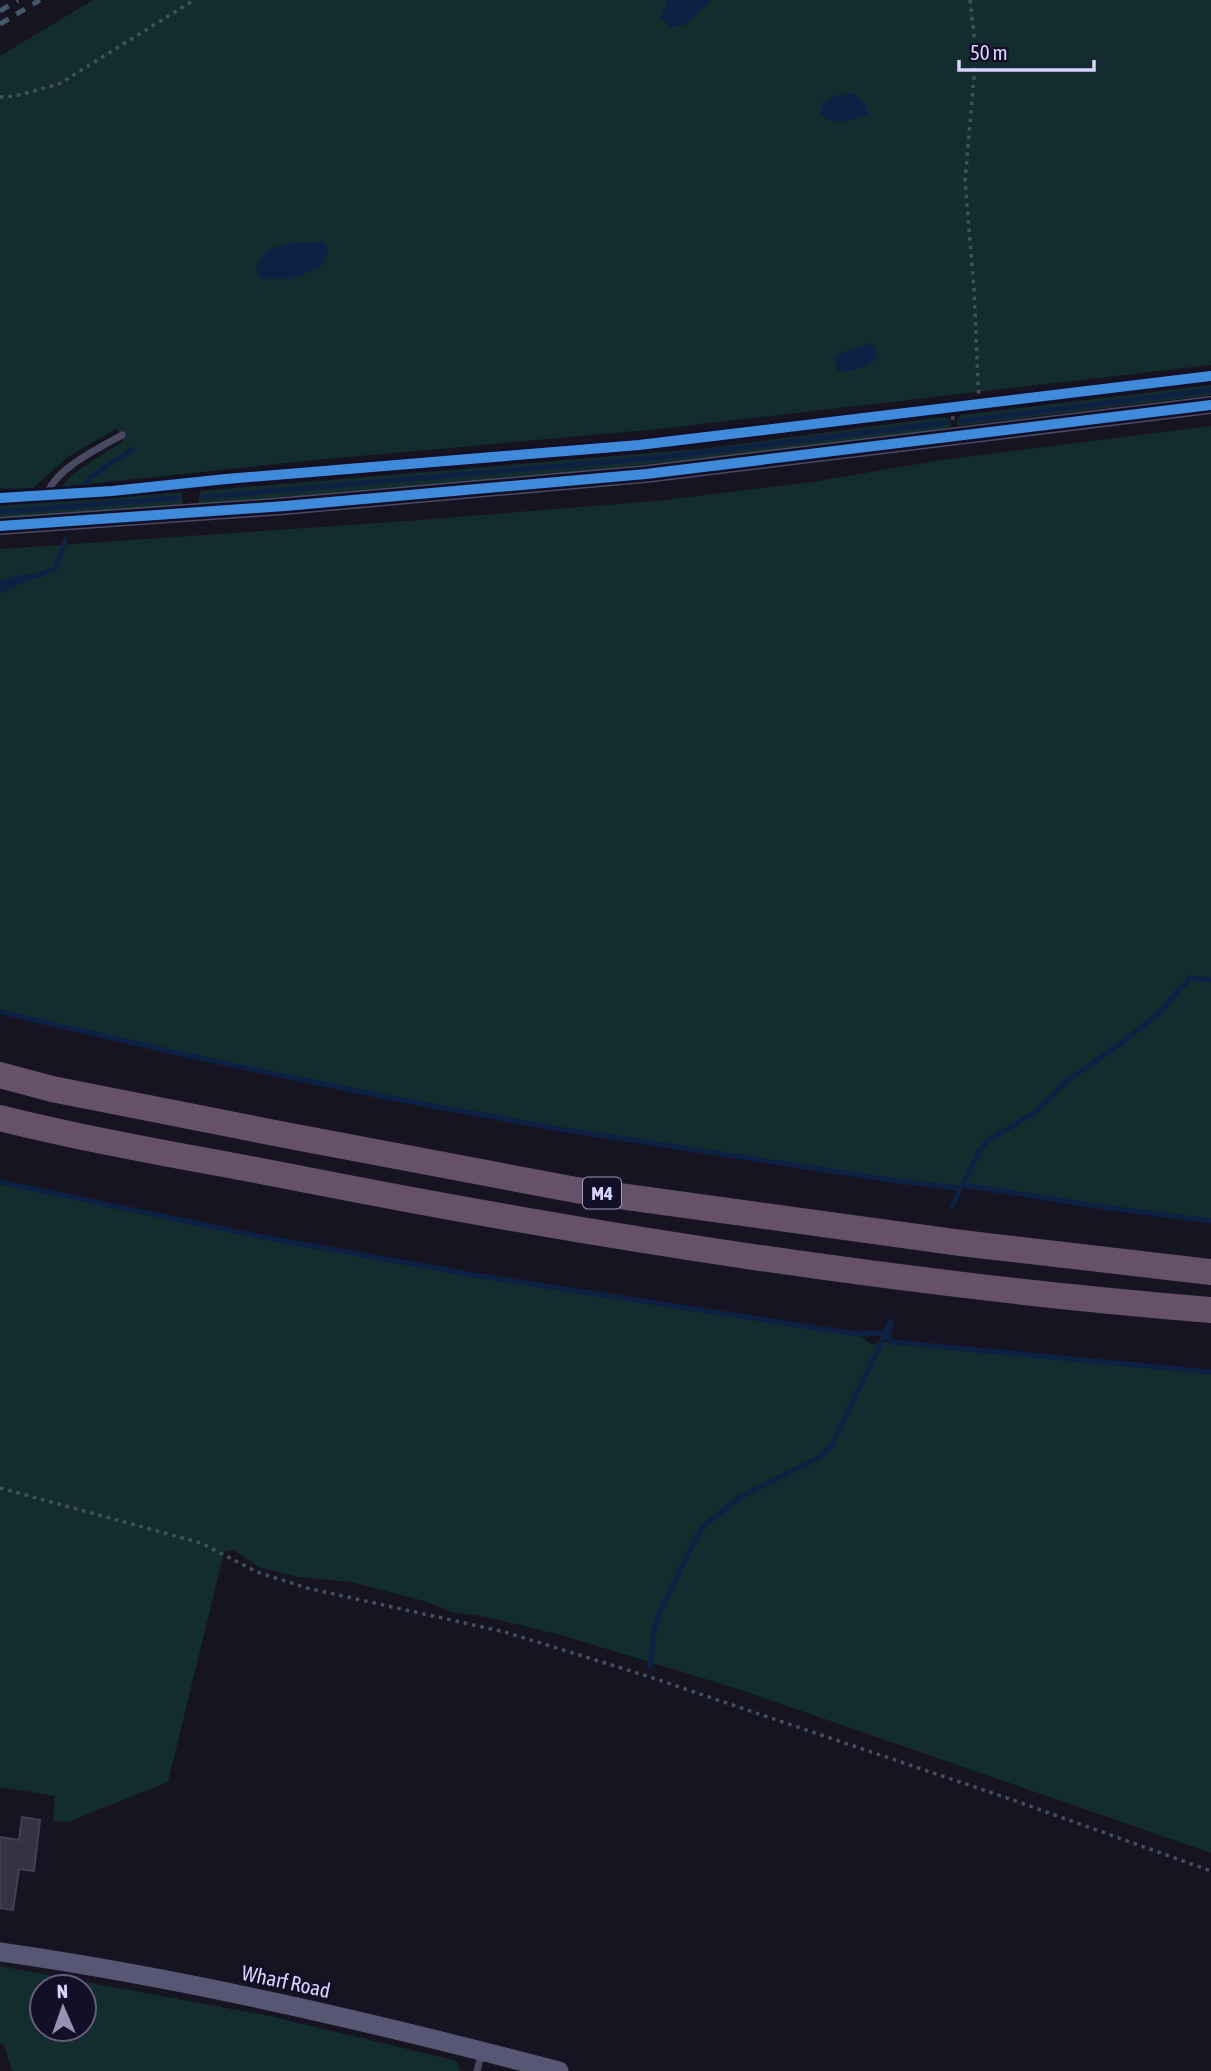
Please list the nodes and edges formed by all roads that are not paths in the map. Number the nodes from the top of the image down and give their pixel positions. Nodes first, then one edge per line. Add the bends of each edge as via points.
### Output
1 (1211, 405) edge
2 (122, 435) dead end
3 (47, 496) dead end
4 (0, 526) edge
5 (0, 1075) edge
6 (0, 1118) edge
7 (1211, 1272) edge
8 (1211, 1310) edge
9 (0, 1952) edge
10 (482, 2051) junction
11 (477, 2071) edge
12 (559, 2071) edge

1 - 4 street via 658,472
2 - 3 lane via 59,476
5 - 7 highway, M4 via 52,1089 576,1190 961,1244
6 - 8 highway, M4 via 382,1195 646,1241 959,1284
9 - 10 main road, Wharf Road via 143,1975
10 - 11 lane
10 - 12 main road, Wharf Road

